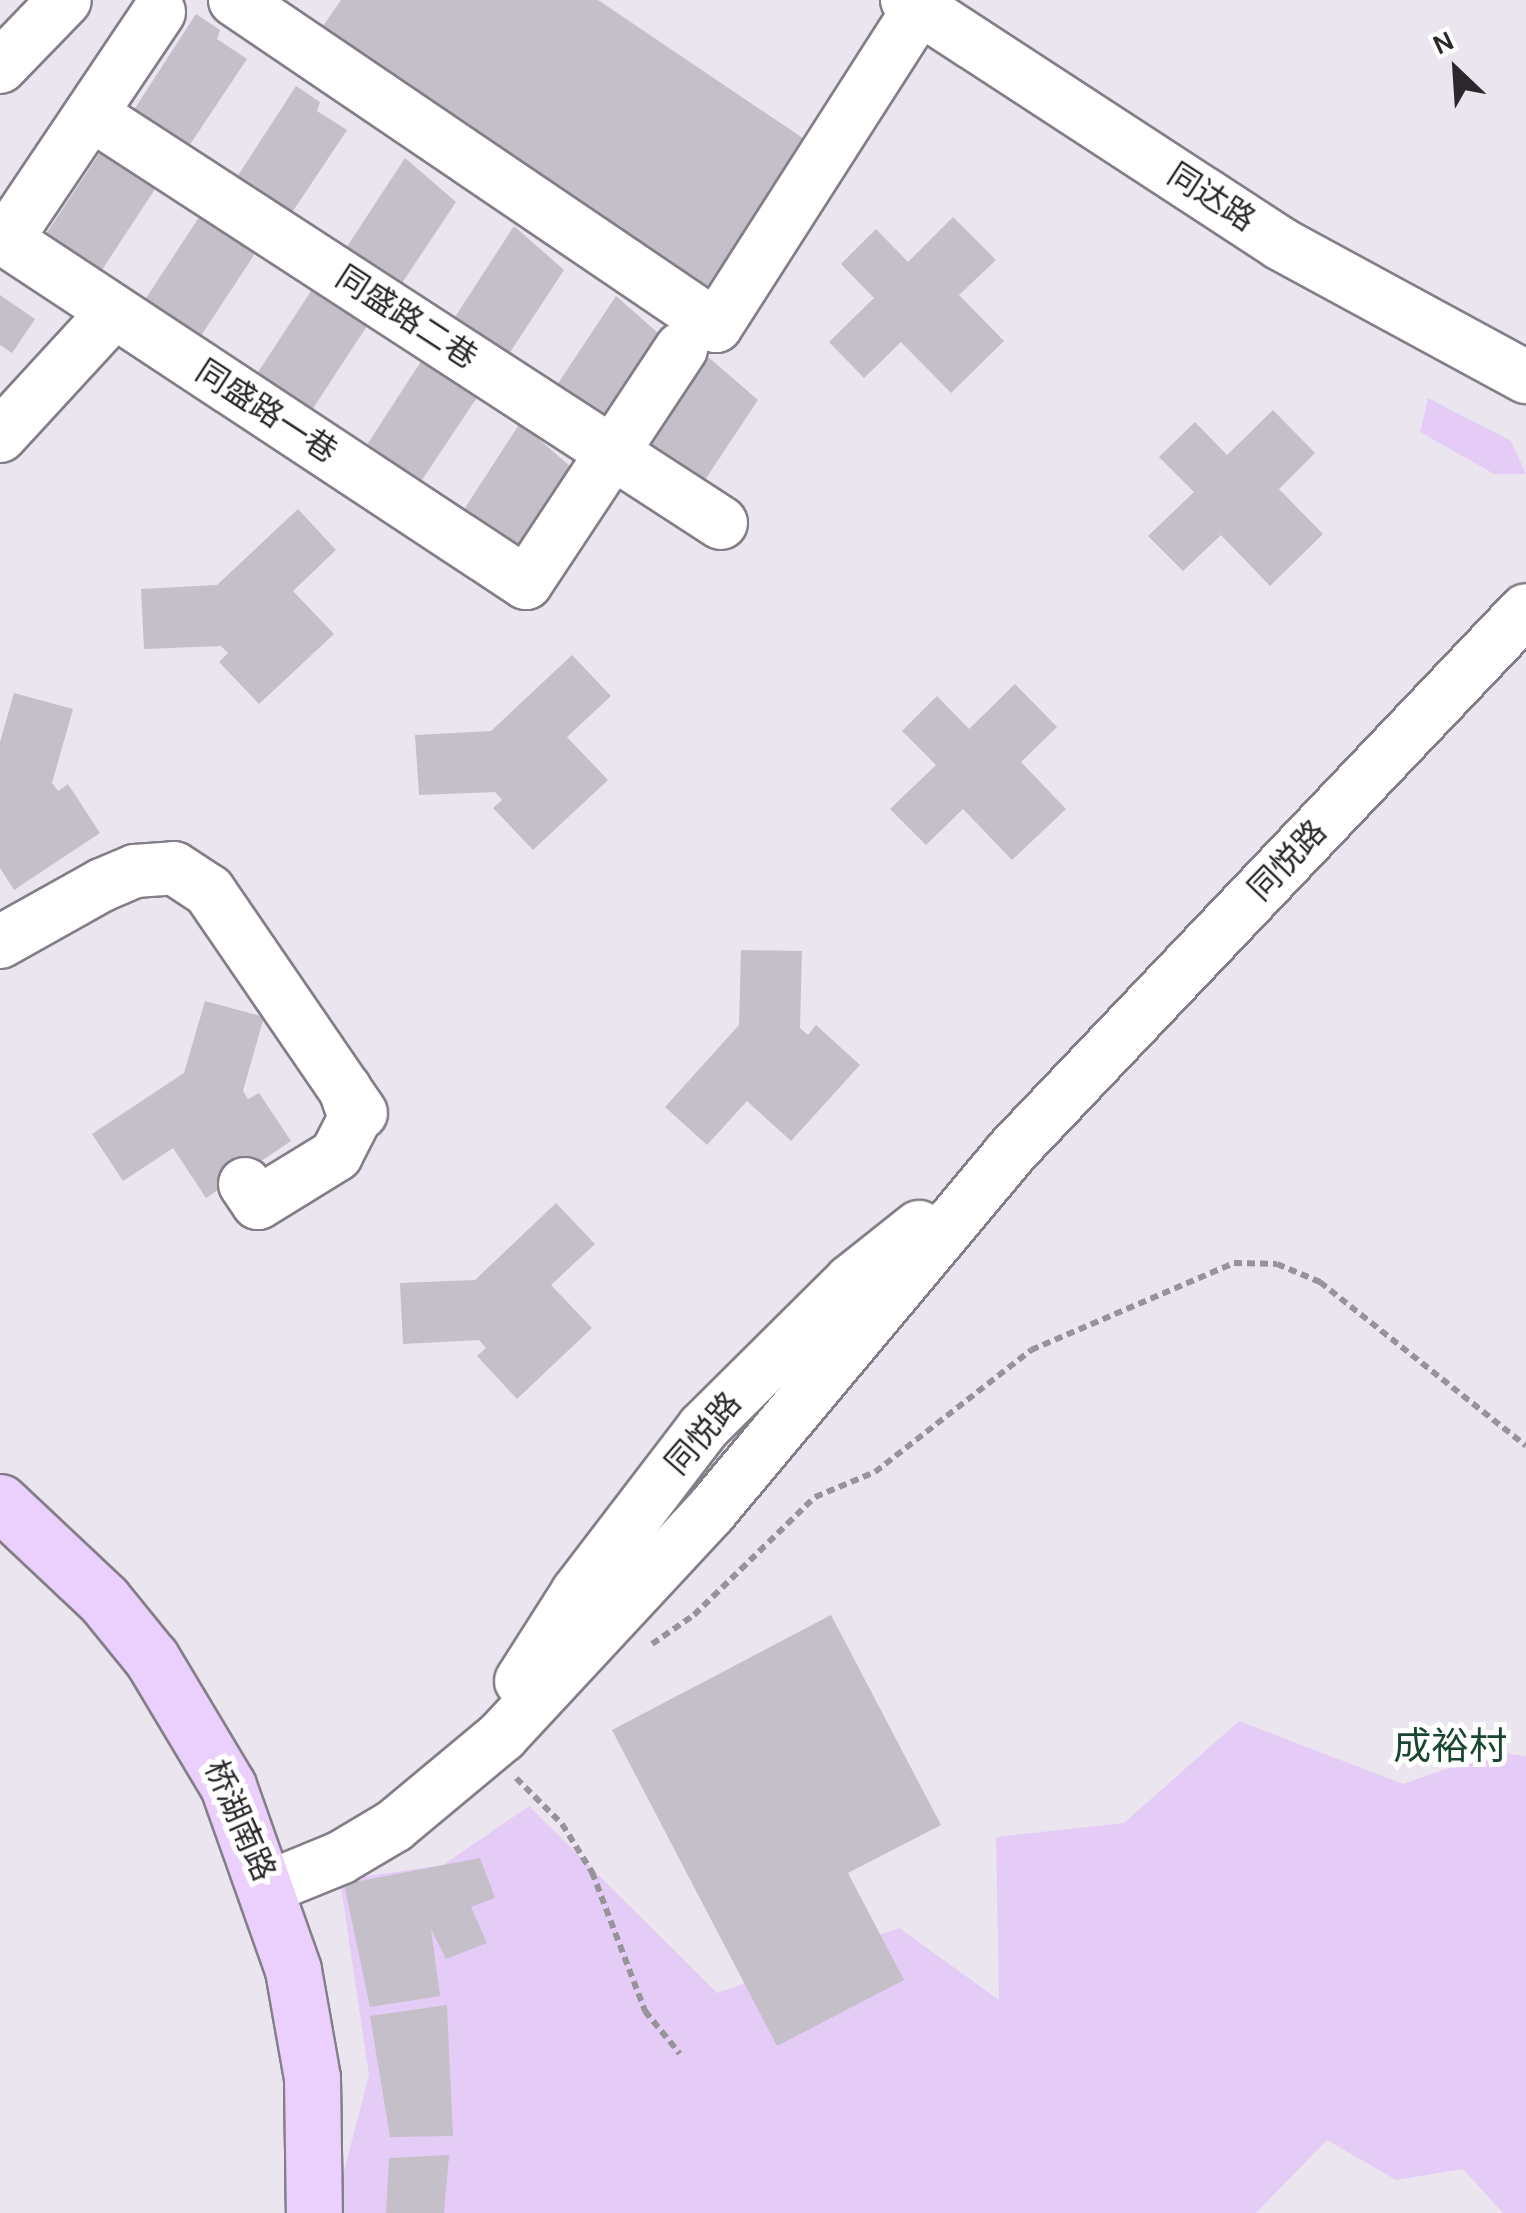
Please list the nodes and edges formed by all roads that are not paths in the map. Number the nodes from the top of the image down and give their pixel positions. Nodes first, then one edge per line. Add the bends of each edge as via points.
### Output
1 (65, 0) edge
2 (235, 0) edge
3 (913, 4) edge
4 (159, 12) dead end
5 (0, 66) edge
6 (91, 114) junction
7 (114, 312) junction
8 (680, 350) dead end
9 (1526, 377) edge
10 (0, 436) edge
11 (612, 453) junction
12 (721, 523) dead end
13 (1526, 610) edge
14 (0, 942) edge
15 (245, 1184) dead end
16 (0, 1502) edge
17 (269, 1887) junction
18 (314, 2213) edge

1 - 5 street
2 - 3 street via 716,326
3 - 9 street, 同达路 via 1281,244
4 - 6 street
6 - 7 street, 同盛路一巷 via 6,240
6 - 11 street, 同盛路二巷
7 - 10 street
7 - 11 street, 同盛路一巷 via 526,582
8 - 11 street
11 - 12 street, 同盛路二巷
13 - 17 street, 同悦路 via 1010,1154 852,1281 703,1428 576,1593 473,1763 367,1842
14 - 15 street via 118,878 174,868 209,891 353,1101 354,1118 336,1155 258,1203
16 - 17 main road, 桥湖南路 via 104,1600 152,1660 228,1786
17 - 18 main road, 桥湖南路 via 293,1970 312,2078

